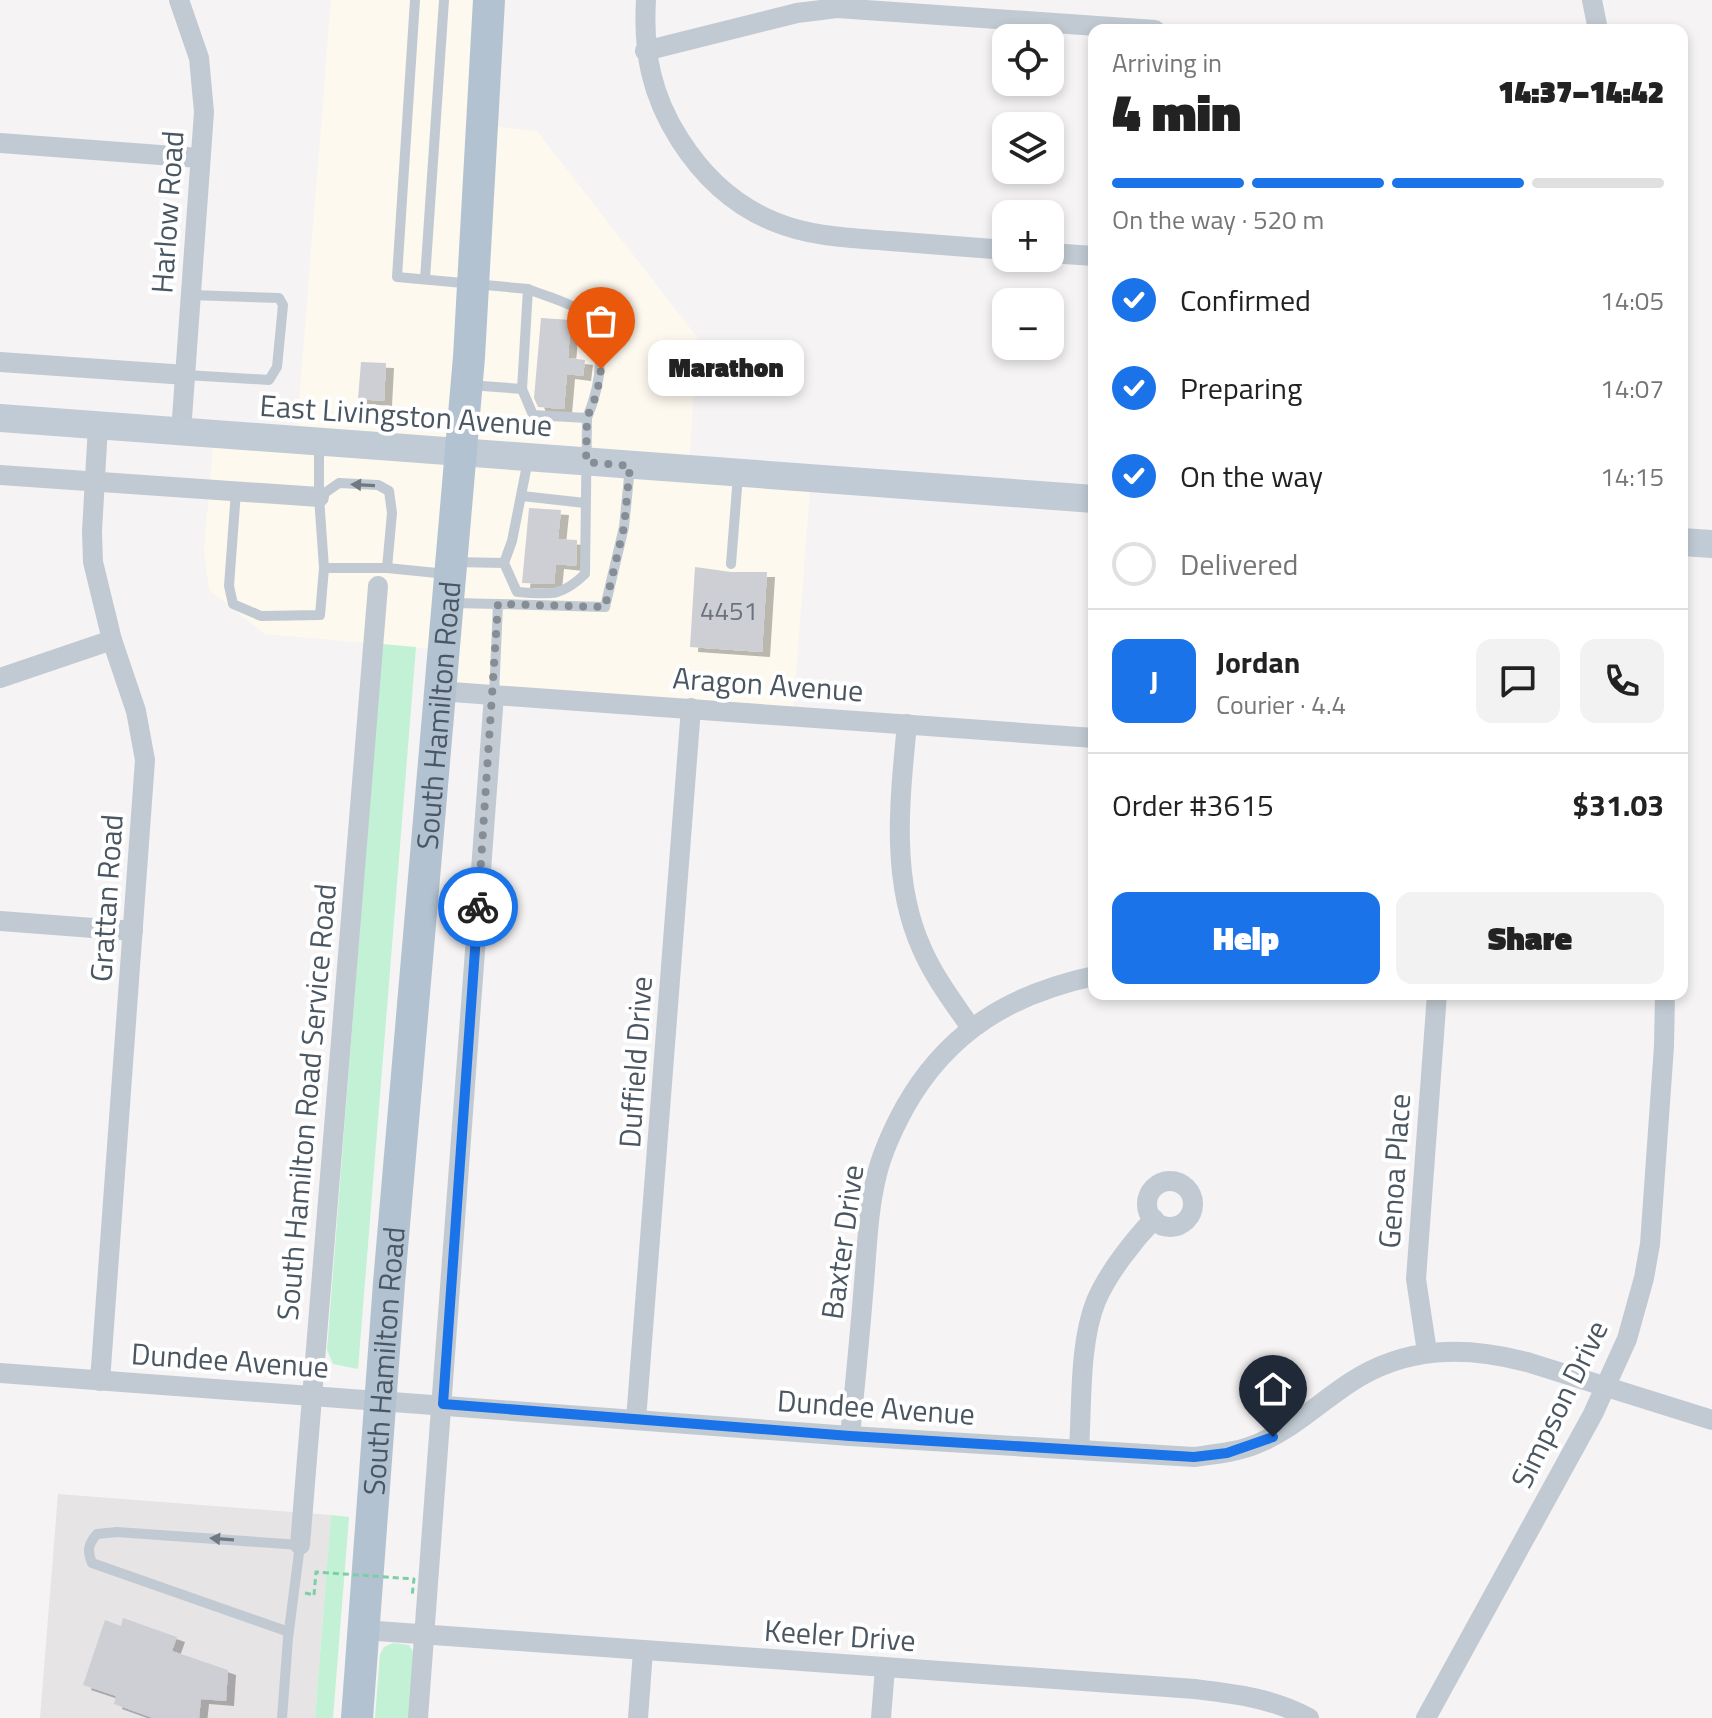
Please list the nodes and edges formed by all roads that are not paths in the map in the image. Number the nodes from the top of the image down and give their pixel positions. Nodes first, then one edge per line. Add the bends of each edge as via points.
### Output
1 (179, 0) edge
2 (415, 0) edge
3 (444, 0) edge
4 (489, 0) edge
5 (646, 0) edge
6 (1592, 0) edge
7 (1597, 24) edge
8 (1088, 25) edge
9 (645, 51) junction
10 (0, 143) edge
11 (200, 158) junction
12 (992, 249) edge
13 (1064, 254) edge
14 (1088, 256) edge
15 (425, 279) junction
16 (473, 282) junction
17 (528, 289) junction
18 (191, 295) junction
19 (0, 362) edge
20 (186, 375) junction
21 (466, 385) junction
22 (522, 389) junction
23 (0, 418) edge
24 (587, 418) junction
25 (98, 426) junction
26 (181, 432) junction
27 (319, 442) junction
28 (460, 453) junction
29 (528, 458) junction
30 (586, 462) junction
31 (630, 466) junction
32 (739, 473) junction
33 (0, 475) edge
34 (94, 482) junction
35 (236, 491) junction
36 (522, 496) junction
37 (319, 497) junction
38 (1088, 499) edge
39 (585, 503) junction
40 (1688, 542) edge
41 (1712, 544) edge
42 (504, 563) junction
43 (731, 564) dead end
44 (324, 568) junction
45 (383, 577) junction
46 (448, 580) junction
47 (498, 604) junction
48 (112, 640) junction
49 (0, 678) edge
50 (438, 691) junction
51 (494, 695) junction
52 (691, 708) junction
53 (907, 724) junction
54 (1088, 738) edge
55 (0, 921) edge
56 (133, 931) junction
57 (1088, 977) edge
58 (1437, 1000) edge
59 (1665, 1000) edge
60 (971, 1028) junction
61 (1154, 1219) dead end
62 (1427, 1352) junction
63 (0, 1373) edge
64 (100, 1381) junction
65 (1606, 1387) junction
66 (313, 1396) junction
67 (380, 1401) junction
68 (443, 1404) junction
69 (636, 1420) junction
70 (1712, 1420) edge
71 (850, 1436) junction
72 (1079, 1450) junction
73 (300, 1545) junction
74 (363, 1630) junction
75 (289, 1632) junction
76 (424, 1635) junction
77 (643, 1651) junction
78 (885, 1668) junction
79 (282, 1718) edge
80 (357, 1718) edge
81 (418, 1718) edge
82 (638, 1718) edge
83 (881, 1718) edge
84 (1309, 1718) edge
85 (1426, 1718) edge

1 - 11 street, Harlow Road via 203,84
2 - 15 lane via 397,277
3 - 15 lane
4 - 16 main road, South Hamilton Road
5 - 9 street
6 - 7 street
8 - 9 street via 837,8
9 - 12 street via 676,134 716,185 745,206 775,222 844,238
10 - 11 street
11 - 18 street, Harlow Road
13 - 14 street
15 - 16 lane
16 - 17 lane
16 - 21 main road, South Hamilton Road
17 - 22 lane
17 - 24 lane via 579,310 594,325 601,369
18 - 20 street, Harlow Road
18 - 20 lane via 258,295 279,298 283,305 277,367 269,380
19 - 20 street
20 - 26 street, Harlow Road
21 - 22 lane
21 - 28 main road, South Hamilton Road
22 - 24 lane via 533,415
23 - 25 main road, East Livingston Avenue
24 - 30 lane
25 - 26 main road, East Livingston Avenue
25 - 34 street, Grattan Road
26 - 27 main road, East Livingston Avenue
27 - 28 main road, East Livingston Avenue
27 - 37 lane
28 - 29 main road, East Livingston Avenue
28 - 46 main road, South Hamilton Road
29 - 30 main road, East Livingston Avenue
29 - 36 lane
30 - 31 main road, East Livingston Avenue
30 - 39 lane
31 - 32 main road, East Livingston Avenue
31 - 47 lane via 624,527 605,607
32 - 38 main road, East Livingston Avenue
32 - 43 lane
33 - 34 street
34 - 35 street
34 - 48 street, Grattan Road via 93,562
35 - 37 street
35 - 44 lane via 229,586 233,604 261,616 320,615
36 - 39 lane
36 - 42 lane
37 - 44 lane
45 -> 37 lane via 392,513 389,491 378,485 339,483
39 - 42 lane via 585,574 571,587 555,595 517,592
40 - 41 main road
42 - 46 lane
44 - 45 lane
45 - 46 lane
45 - 66 street, South Hamilton Road Service Road
46 - 47 lane
46 - 50 main road, South Hamilton Road
47 - 51 lane
48 - 49 street
48 - 56 street, Grattan Road via 136,711 145,760
50 - 51 street, Aragon Avenue
50 - 67 main road, South Hamilton Road
51 - 52 street, Aragon Avenue
51 - 68 street
52 - 53 street, Aragon Avenue
52 - 69 street, Duffield Drive
53 - 54 street, Aragon Avenue
53 - 60 street via 899,828 908,911 922,949
55 - 56 street
56 - 64 street, Grattan Road
57 - 60 street, Baxter Drive via 1031,994
58 - 62 street, Genoa Place via 1416,1279
59 - 65 street, Simpson Drive via 1650,1244 1627,1339
60 - 71 street, Baxter Drive via 918,1085 889,1136 877,1174
61 - 72 street via 1134,1239 1097,1300 1088,1333
62 - 65 street, Dundee Avenue via 1501,1355
62 - 72 street, Dundee Avenue via 1374,1370 1287,1429 1227,1453 1194,1457
63 - 64 street, Dundee Avenue
64 - 66 street, Dundee Avenue
65 - 70 street, Dundee Avenue
65 - 85 street, Simpson Drive
66 - 67 street, Dundee Avenue
66 - 73 street, South Hamilton Road Service Road
67 - 68 street, Dundee Avenue
67 - 74 main road, South Hamilton Road
68 - 69 street, Dundee Avenue
68 - 76 street
69 - 71 street, Dundee Avenue
71 - 72 street, Dundee Avenue
73 - 75 lane, South Hamilton Road Service Road
73 -> 75 lane via 117,1532 97,1534 88,1554 92,1563
74 - 76 street, Keeler Drive
74 - 80 main road, South Hamilton Road
75 - 79 lane, South Hamilton Road Service Road
76 - 77 street, Keeler Drive
76 - 81 street
77 - 78 street, Keeler Drive
77 - 82 street
78 - 83 street
78 - 84 street, Keeler Drive via 1195,1689 1275,1702

